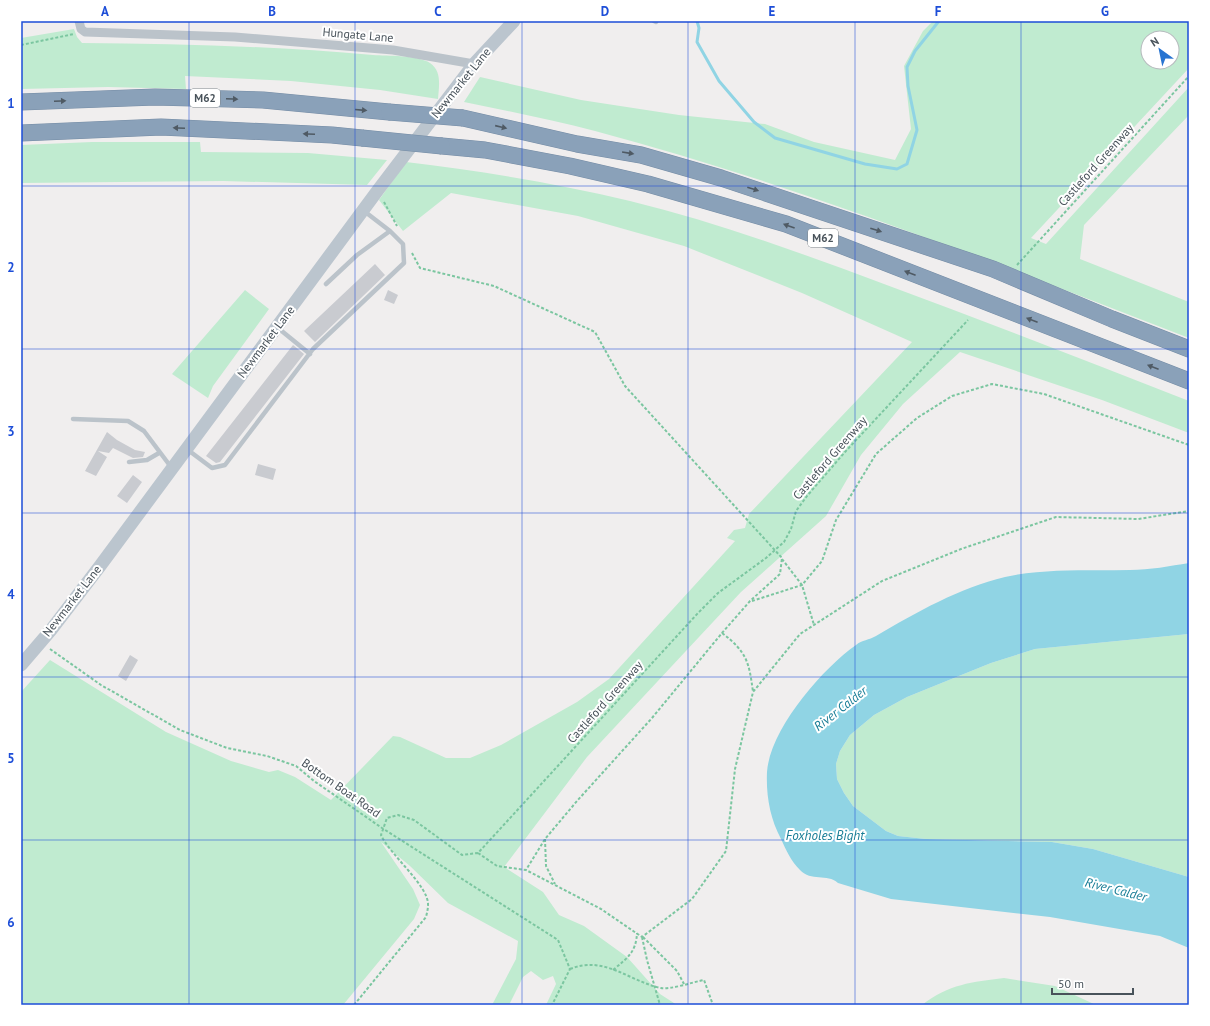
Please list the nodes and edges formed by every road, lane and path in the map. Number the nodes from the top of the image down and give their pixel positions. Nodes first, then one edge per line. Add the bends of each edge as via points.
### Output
1 (514, 21) edge
2 (80, 25) edge
3 (21, 45) edge
4 (474, 64) junction
5 (1189, 76) edge
6 (21, 102) edge
7 (21, 133) edge
8 (378, 190) junction
9 (363, 211) junction
10 (399, 229) dead end
11 (390, 230) junction
12 (409, 249) dead end
13 (1016, 266) dead end
14 (326, 284) dead end
15 (968, 320) dead end
16 (277, 327) junction
17 (1189, 349) edge
18 (310, 354) junction
19 (1189, 381) edge
20 (73, 419) dead end
21 (1189, 445) edge
22 (186, 449) junction
23 (159, 453) junction
24 (129, 462) dead end
25 (172, 468) junction
26 (1189, 511) edge
27 (775, 551) junction
28 (782, 558) junction
29 (802, 585) junction
30 (750, 601) junction
31 (814, 625) junction
32 (722, 633) junction
33 (40, 642) junction
34 (21, 665) edge
35 (753, 692) junction
36 (382, 828) junction
37 (545, 839) junction
38 (478, 853) junction
39 (526, 870) junction
40 (556, 885) junction
41 (638, 933) junction
42 (642, 937) junction
43 (570, 969) junction
44 (613, 970) junction
45 (684, 984) junction
46 (654, 986) junction
47 (354, 1005) edge
48 (552, 1005) edge
49 (660, 1005) edge
50 (713, 1005) edge

1 - 4 main road, Newmarket Lane
2 - 3 path via 81,33
2 - 4 street, Hungate Lane via 86,32 235,37 393,50
4 - 8 main road, Newmarket Lane
5 - 13 path, Castleford Greenway
6 -> 17 highway, M62, bridge via 155,97 263,100 463,118 577,144 641,155 721,178 993,269
19 -> 7 highway, M62, bridge via 786,224 634,180 570,166 485,150 332,134 161,127
8 - 9 main road, Newmarket Lane
8 - 10 path
9 - 11 lane
9 - 16 main road, Newmarket Lane
11 - 14 lane via 357,255
11 - 18 lane via 403,244 404,263
12 - 27 path via 420,268 494,286 595,332 625,386
15 - 27 path, Castleford Greenway via 807,496 796,511 791,530
16 - 18 lane
16 - 22 main road, Newmarket Lane
18 - 22 lane via 225,465 212,468
20 - 23 lane via 128,421 144,431
21 - 29 path via 1044,394 992,384 952,396 917,418 876,454 836,520 822,561
22 - 25 main road, Newmarket Lane
23 - 24 lane via 146,460
23 - 25 lane
25 - 33 main road, Newmarket Lane
26 - 31 path via 1138,519 1056,517 961,549 882,581
27 - 28 path
27 - 38 path, Castleford Greenway via 718,593 698,613
28 - 29 path
28 - 30 path via 780,574
29 - 30 path
29 - 31 path
30 - 32 path
31 - 35 path via 800,634
32 - 35 path via 738,645 749,666
32 - 37 path via 652,718
33 - 34 main road, Newmarket Lane
33 - 36 path, Bottom Boat Road via 101,685 180,730 227,748 267,756 296,766
35 - 42 path via 736,768 726,851 692,899
36 - 38 path via 387,818 398,815 414,820 462,855
36 - 43 path, Bottom Boat Road via 558,940
36 - 47 path via 381,835 386,845 425,891 429,904 426,917
37 - 39 path
37 - 40 path via 546,866
38 - 39 path via 497,866
39 - 40 path
40 - 41 path via 601,909
41 - 42 path
41 - 44 path via 632,953
42 - 45 path via 677,971
42 - 46 path
43 - 44 path via 583,964
43 - 48 path
44 - 46 path
45 - 46 path via 663,989
45 - 50 path via 704,980
46 - 49 path

